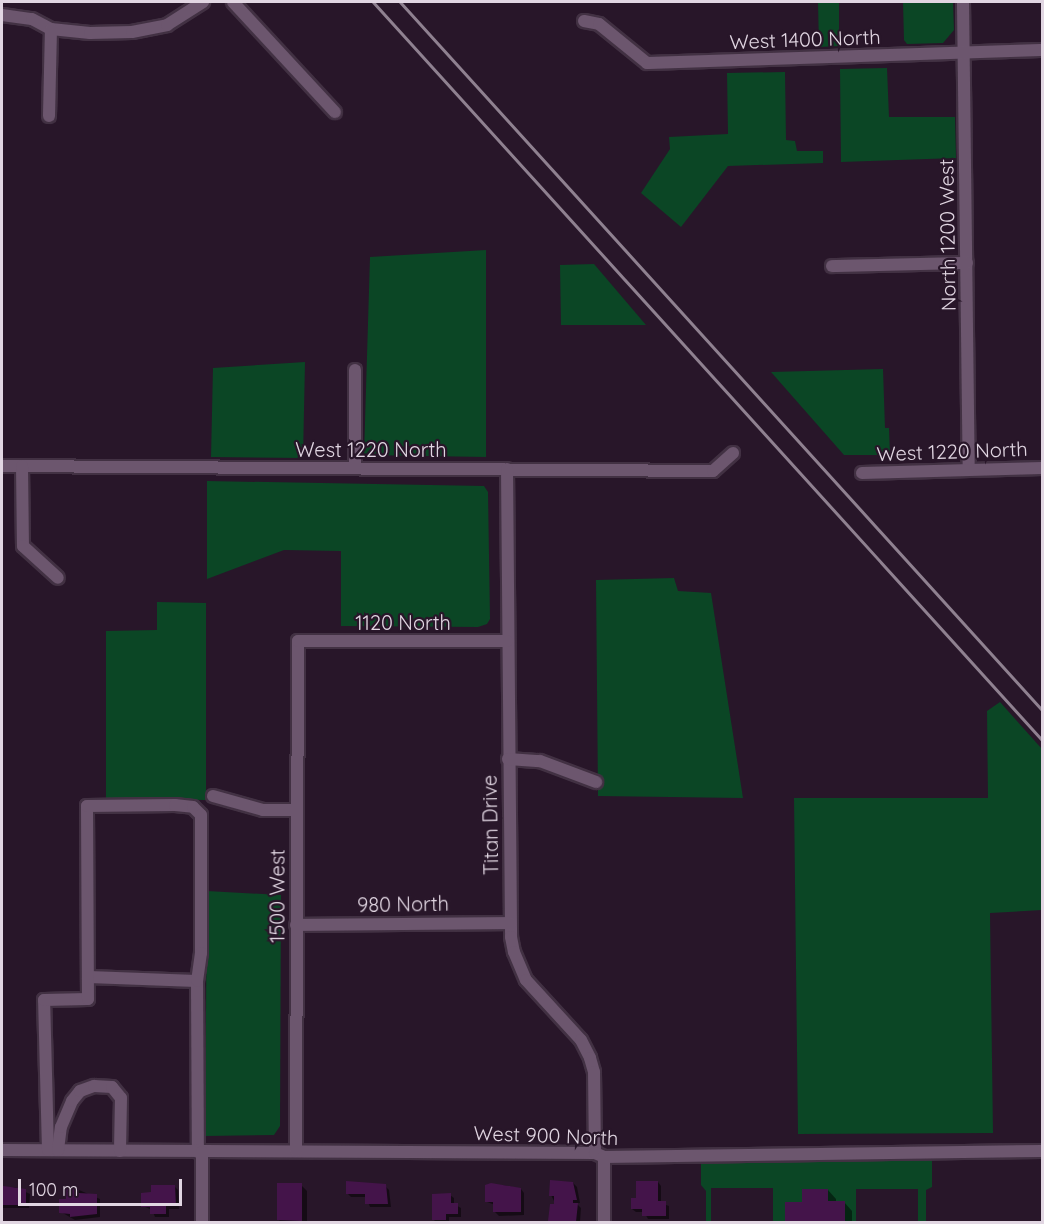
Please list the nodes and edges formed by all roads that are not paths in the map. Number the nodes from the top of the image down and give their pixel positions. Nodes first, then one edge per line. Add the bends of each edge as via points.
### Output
1 (203, 2) edge
2 (232, 2) edge
3 (963, 2) edge
4 (2, 15) edge
5 (584, 21) dead end
6 (51, 29) junction
7 (1042, 50) edge
8 (964, 54) junction
9 (335, 112) dead end
10 (49, 116) dead end
11 (967, 263) junction
12 (832, 266) dead end
13 (355, 370) dead end
14 (733, 453) dead end
15 (2, 466) edge
16 (22, 466) junction
17 (355, 468) junction
18 (1042, 468) edge
19 (507, 469) junction
20 (969, 469) junction
21 (862, 473) dead end
22 (58, 578) dead end
23 (298, 641) joint
24 (507, 641) junction
25 (508, 759) junction
26 (596, 782) dead end
27 (213, 796) dead end
28 (297, 810) junction
29 (510, 923) junction
30 (296, 925) junction
31 (88, 977) junction
32 (197, 981) junction
33 (2, 1150) edge
34 (53, 1150) junction
35 (120, 1151) junction
36 (296, 1151) junction
37 (1042, 1151) edge
38 (200, 1152) junction
39 (599, 1155) junction
40 (202, 1222) edge
41 (604, 1222) edge

1 - 6 street via 167,24 132,32
2 - 9 street
3 - 8 street, North 1200 West
4 - 6 street via 32,19
5 - 8 street, West 1400 North via 598,24 647,63
6 - 10 street
7 - 8 street, West 1400 North
8 - 11 street, North 1200 West
11 - 12 street
11 - 20 street, North 1200 West
13 - 17 street
14 - 19 street, West 1220 North via 713,471
15 - 16 street, West 1220 North
16 - 17 street, West 1220 North
16 - 22 street via 23,546
17 - 19 street, West 1220 North
18 - 20 street, West 1220 North
19 - 24 street, Titan Drive
20 - 21 street, West 1220 North
23 - 24 street, 1120 North
23 - 28 street, 1500 West
24 - 25 street, Titan Drive
25 - 26 street via 540,761
25 - 29 street, Titan Drive
27 - 28 street via 263,810
28 - 30 street, 1500 West
29 - 30 street, 980 North
29 - 39 street, Titan Drive via 514,952 526,980 576,1033 590,1058
30 - 36 street, 1500 West
31 - 32 street
31 - 32 street via 87,806 176,805 193,807 201,814 201,953
31 - 34 street via 88,999 44,1000
32 - 38 street
33 - 34 street, West 900 North
34 - 35 street, West 900 North
34 - 35 street via 72,1101 80,1090 94,1086 112,1087 121,1098
35 - 38 street, West 900 North
36 - 38 street, West 900 North
36 - 39 street, West 900 North
37 - 39 street, West 900 North
38 - 40 street
39 - 41 street, Titan Drive

